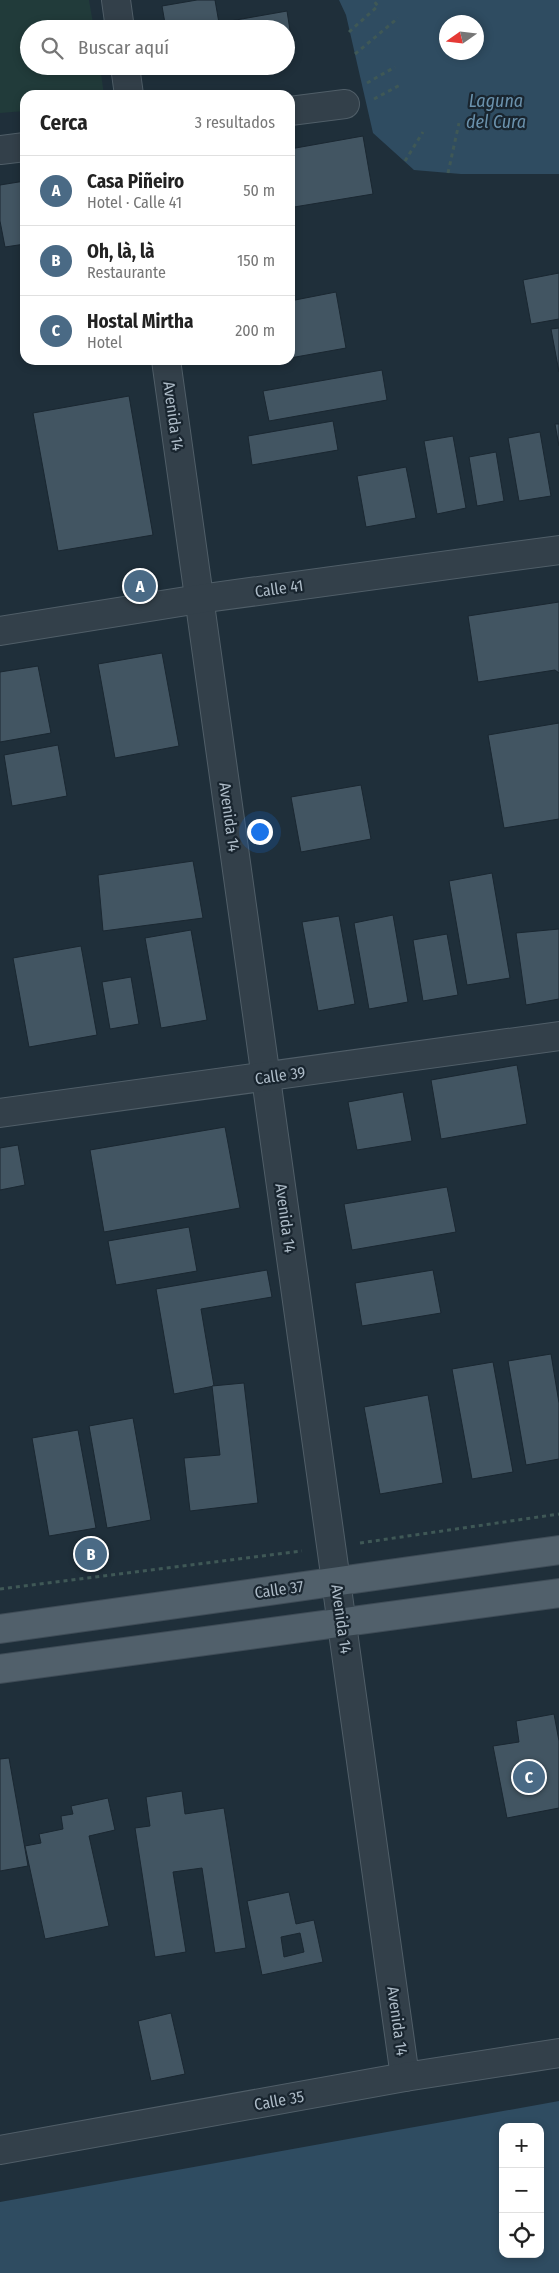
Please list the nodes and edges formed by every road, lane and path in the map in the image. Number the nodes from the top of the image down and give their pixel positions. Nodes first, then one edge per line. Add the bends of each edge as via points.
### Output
1 (116, 0) edge
2 (373, 0) edge
3 (398, 18) dead end
4 (119, 20) edge
5 (349, 32) dead end
6 (355, 54) dead end
7 (395, 67) dead end
8 (126, 75) edge
9 (400, 85) dead end
10 (128, 90) edge
11 (358, 97) junction
12 (295, 110) edge
13 (459, 123) dead end
14 (423, 132) dead end
15 (20, 148) edge
16 (0, 150) edge
17 (405, 161) dead end
18 (448, 173) dead end
19 (167, 365) edge
20 (559, 550) edge
21 (199, 598) junction
22 (0, 631) edge
23 (559, 1036) edge
24 (266, 1077) junction
25 (0, 1113) edge
26 (559, 1514) edge
27 (332, 1547) junction
28 (559, 1550) edge
29 (336, 1581) junction
30 (0, 1589) edge
31 (559, 1593) edge
32 (342, 1623) junction
33 (0, 1629) edge
34 (0, 1669) edge
35 (559, 2053) edge
36 (406, 2077) junction
37 (0, 2150) edge

1 - 4 street
2 - 5 path via 378,6
3 - 6 path
7 - 11 path
8 - 10 street
9 - 11 path
11 - 12 street
13 - 18 path
14 - 17 path
15 - 16 street
19 - 21 street, Avenida 14
20 - 21 street, Calle 41
21 - 22 street, Calle 41
21 - 24 street, Avenida 14
23 - 24 street, Calle 39
24 - 25 street, Calle 39
24 - 27 street, Avenida 14
26 - 27 path
27 - 29 street, Avenida 14
27 - 30 path
28 - 29 main road, Calle 37
29 - 32 street, Avenida 14
29 - 33 main road, Calle 37
31 - 32 main road
32 - 34 main road
32 - 36 street, Avenida 14
35 - 36 street, Calle 35
36 - 37 street, Calle 35

